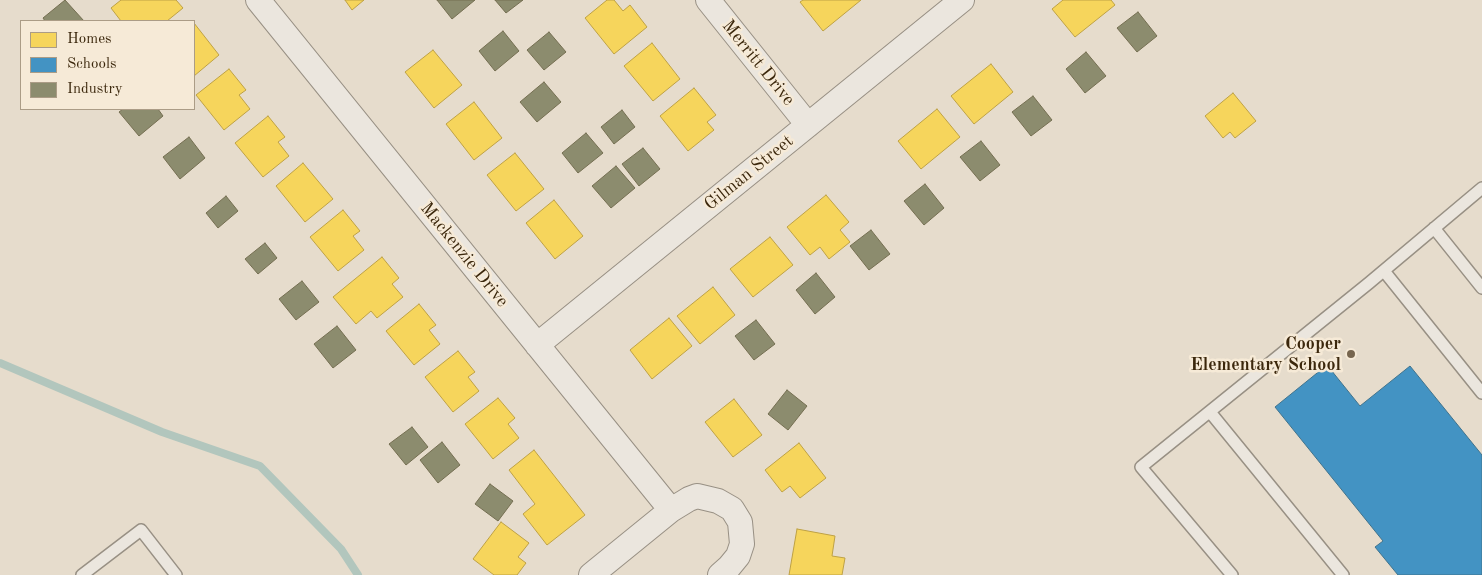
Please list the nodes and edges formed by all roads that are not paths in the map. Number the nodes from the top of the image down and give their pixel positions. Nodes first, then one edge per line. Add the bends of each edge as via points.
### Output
1 (258, 0) edge
2 (708, 0) edge
3 (962, 0) edge
4 (808, 125) junction
5 (1482, 188) edge
6 (1434, 228) junction
7 (1384, 272) junction
8 (1482, 288) edge
9 (537, 345) junction
10 (1482, 393) edge
11 (1210, 412) junction
12 (671, 510) junction
13 (88, 573) edge
14 (176, 575) edge
15 (591, 575) edge
16 (720, 575) edge
17 (1232, 575) edge
18 (1343, 575) edge

1 - 9 street, Mackenzie Drive
2 - 4 street, Merritt Drive
3 - 4 street, Gilman Street
4 - 9 street, Gilman Street
5 - 6 lane
6 - 7 lane
6 - 8 lane
7 - 10 lane
7 - 11 lane
9 - 12 street, Mackenzie Drive
11 - 17 lane via 1141,467
11 - 18 lane
12 - 15 street
12 - 16 street via 698,496 732,509 740,522 742,544 738,556
13 - 14 lane via 141,530

